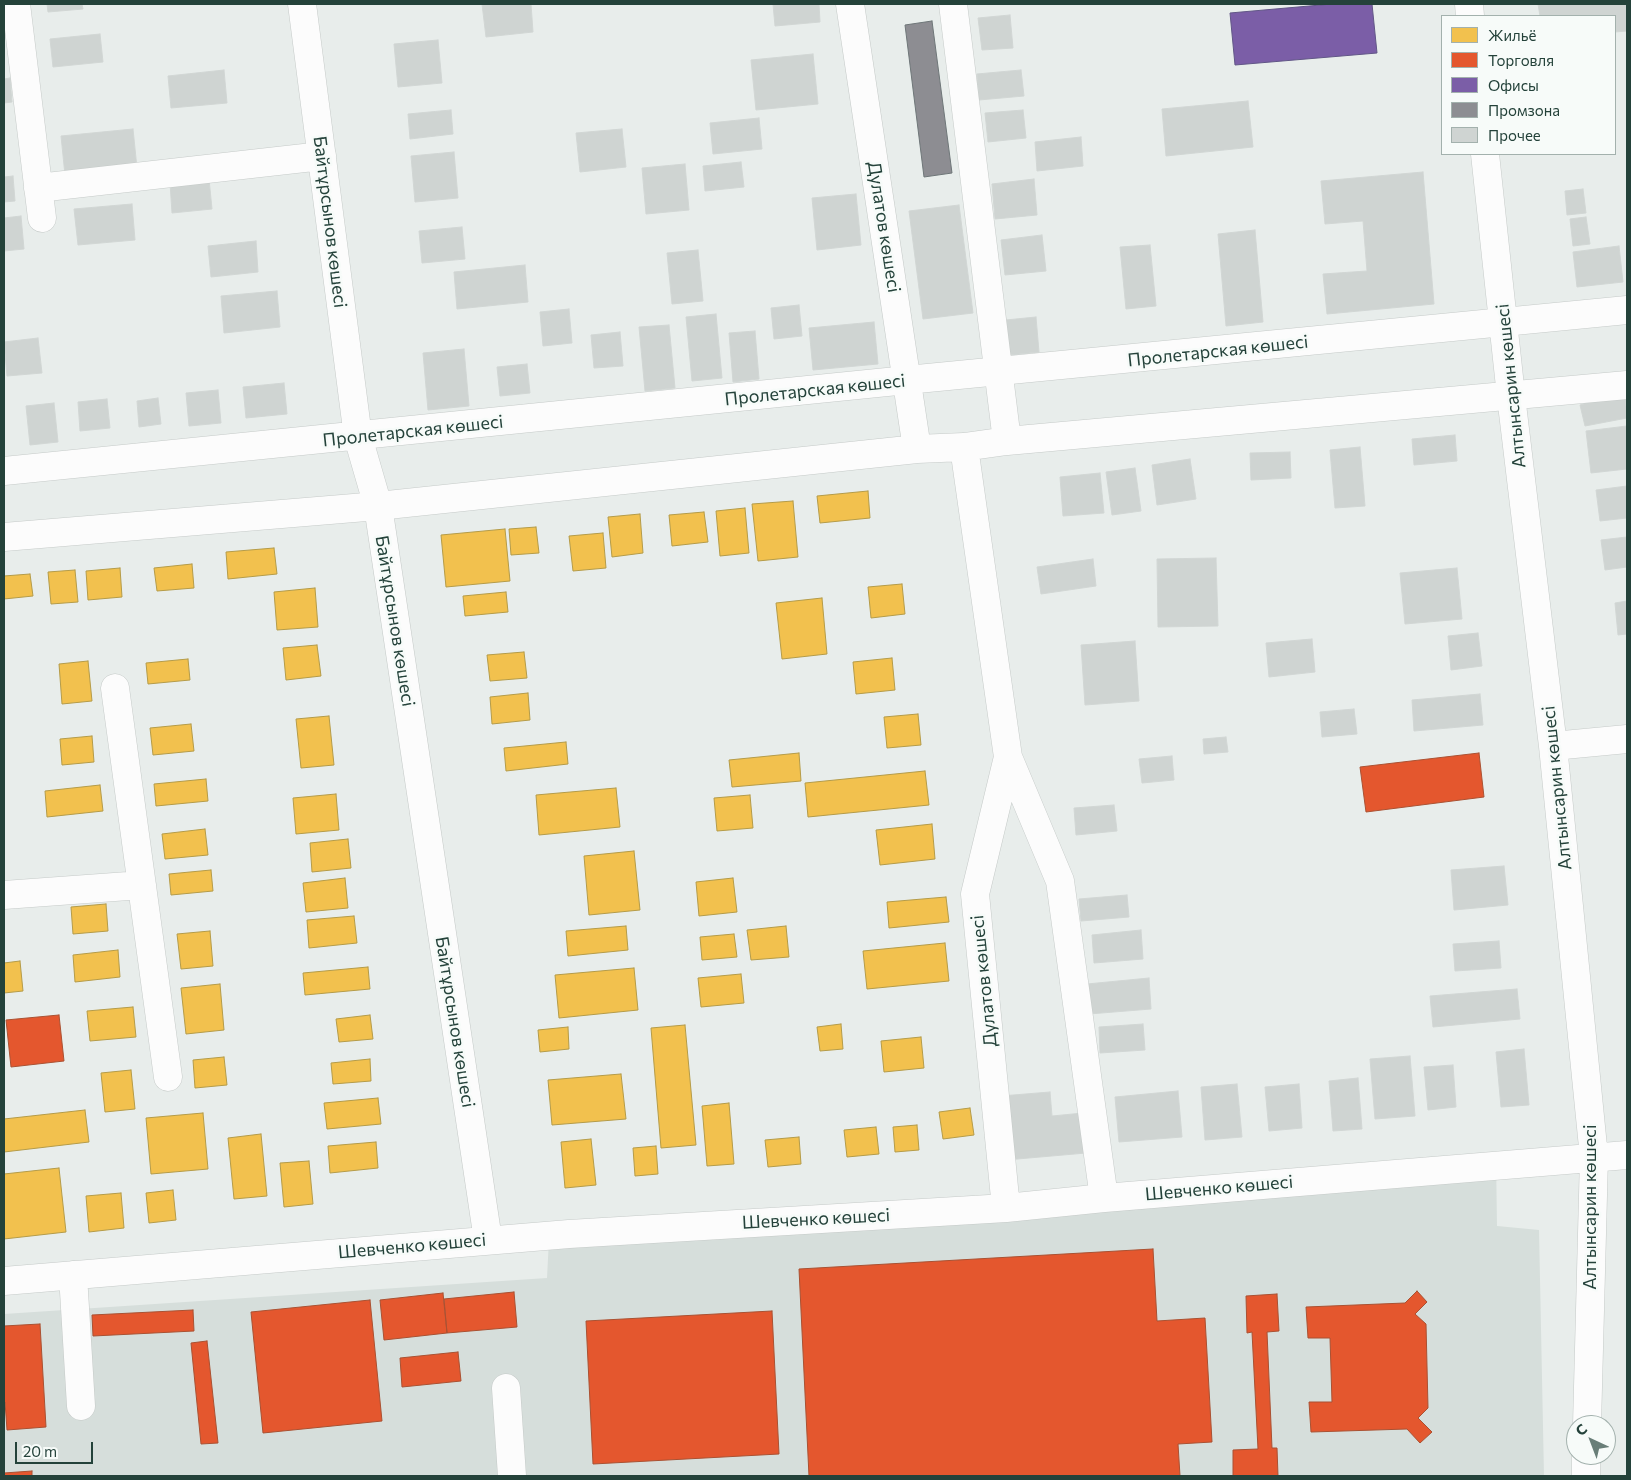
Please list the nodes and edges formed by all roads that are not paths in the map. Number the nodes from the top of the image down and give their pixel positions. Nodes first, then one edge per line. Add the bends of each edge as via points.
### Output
1 (16, 4) edge
2 (302, 4) edge
3 (850, 4) edge
4 (953, 4) edge
5 (1485, 155) edge
6 (322, 156) junction
7 (38, 188) junction
8 (42, 218) dead end
9 (1627, 310) edge
10 (1504, 322) junction
11 (998, 372) junction
12 (907, 380) junction
13 (1627, 385) edge
14 (1511, 396) junction
15 (358, 437) junction
16 (1007, 441) junction
17 (964, 447) junction
18 (917, 449) junction
19 (4, 471) edge
20 (378, 506) junction
21 (4, 537) edge
22 (115, 688) dead end
23 (1627, 739) edge
24 (1554, 746) junction
25 (1008, 757) junction
26 (142, 885) junction
27 (4, 895) edge
28 (168, 1077) dead end
29 (1627, 1155) edge
30 (1594, 1157) junction
31 (1104, 1198) junction
32 (1006, 1208) junction
33 (488, 1240) junction
34 (73, 1275) junction
35 (4, 1281) edge
36 (506, 1388) dead end
37 (81, 1406) dead end
38 (1587, 1415) edge
39 (512, 1476) edge

1 - 7 street
2 - 6 street, Байтұрсынов көшесі
3 - 12 street, Дулатов көшесі
4 - 11 street
5 - 10 street, Алтынсарин көшесі
6 - 7 street
6 - 15 street, Байтұрсынов көшесі
7 - 8 street
9 - 10 street, Пролетарская көшесі
10 - 11 street, Пролетарская көшесі
10 - 14 street, Алтынсарин көшесі
11 - 12 street, Пролетарская көшесі
11 - 16 street
12 - 15 street, Пролетарская көшесі
12 - 18 street, Дулатов көшесі
13 - 14 street
14 - 16 street
14 - 24 street, Алтынсарин көшесі
15 - 19 street, Пролетарская көшесі
15 - 20 street, Байтұрсынов көшесі
16 - 17 street
17 - 18 street
17 - 25 street, Дулатов көшесі
18 - 20 street
20 - 21 street
20 - 33 street, Байтұрсынов көшесі
22 - 26 street
23 - 24 street
24 - 30 street, Алтынсарин көшесі
25 - 31 street, Дулатов көшесі via 1060,881
25 - 32 street, Дулатов көшесі via 975,894
26 - 27 street
26 - 28 street
29 - 30 street, Шевченко көшесі
30 - 31 street, Шевченко көшесі
30 - 38 street, Алтынсарин көшесі
31 - 32 street, Шевченко көшесі
32 - 33 street, Шевченко көшесі
33 - 34 street, Шевченко көшесі
34 - 35 street, Шевченко көшесі
34 - 37 street
36 - 39 street

